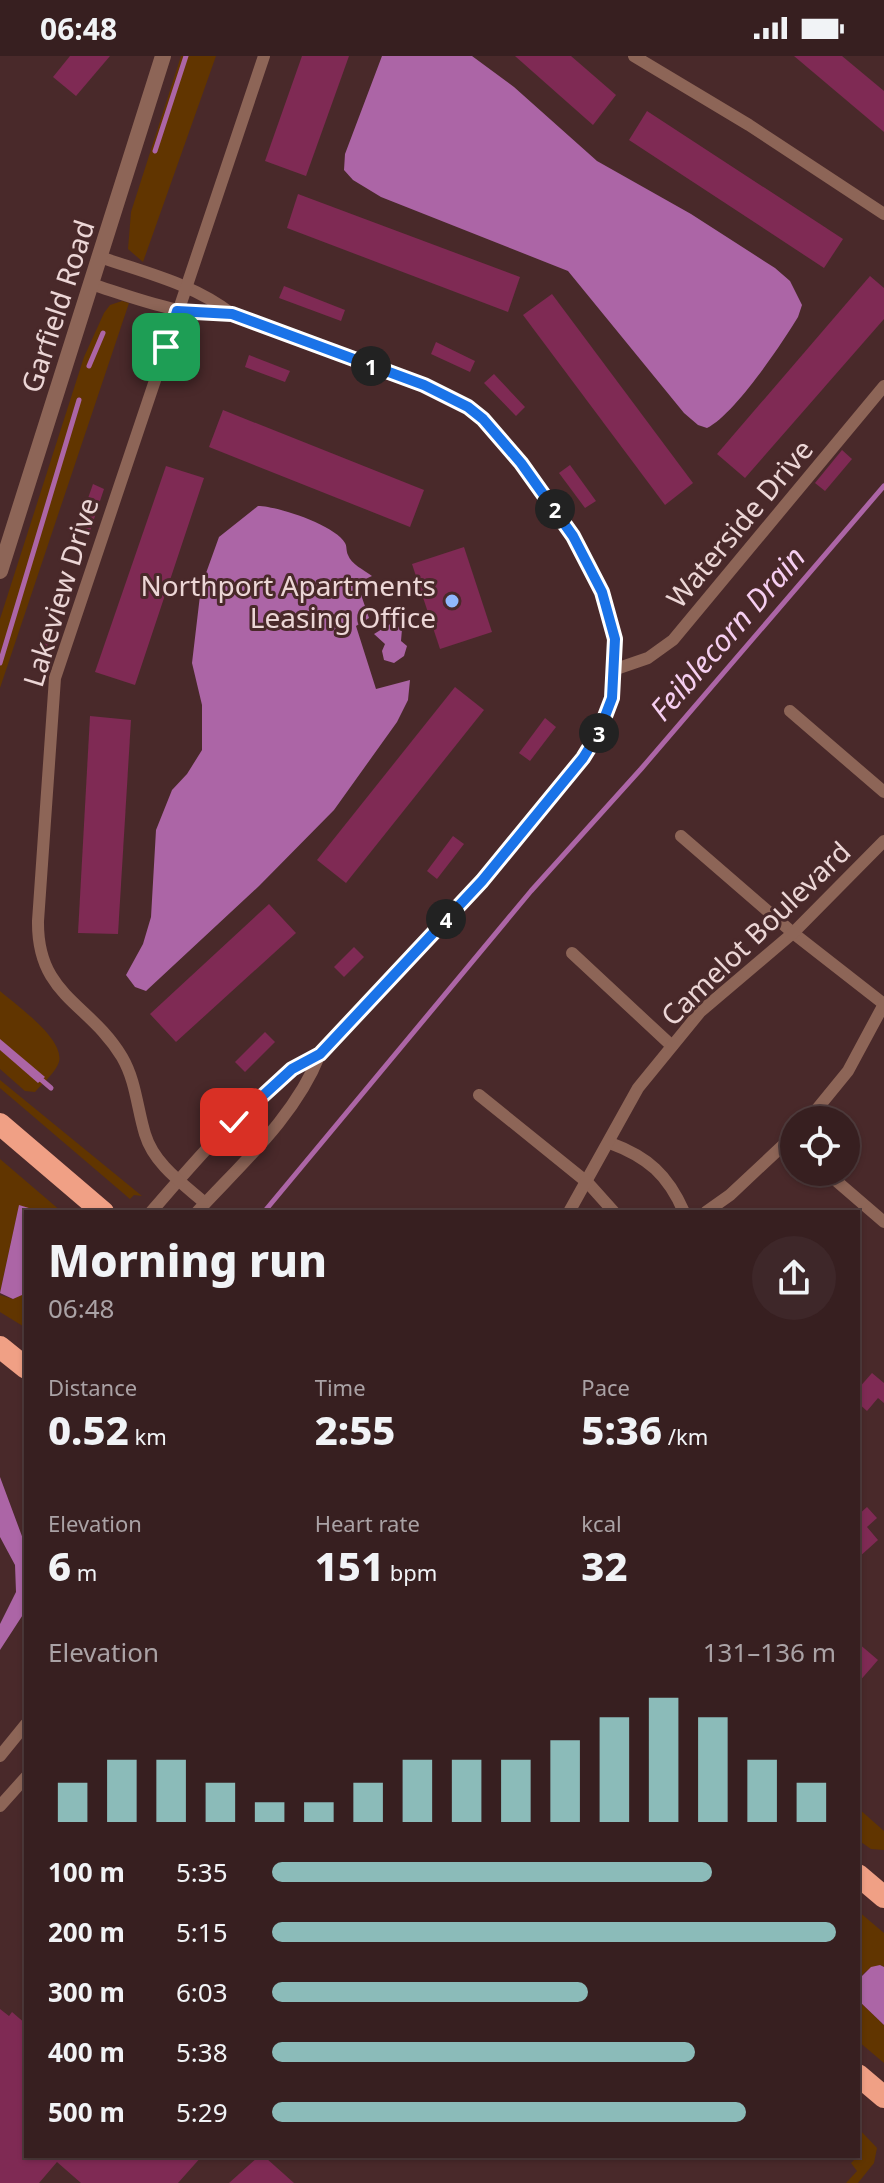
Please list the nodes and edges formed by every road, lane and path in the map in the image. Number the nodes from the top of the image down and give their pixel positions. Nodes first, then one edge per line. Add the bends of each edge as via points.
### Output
1 (163, 56) edge
2 (264, 56) edge
3 (634, 56) edge
4 (884, 214) edge
5 (100, 257) junction
6 (91, 284) junction
7 (186, 286) junction
8 (177, 311) junction
9 (232, 314) junction
10 (884, 386) edge
11 (0, 571) edge
12 (616, 669) junction
13 (790, 711) dead end
14 (884, 792) edge
15 (681, 836) dead end
16 (884, 841) edge
17 (793, 933) junction
18 (572, 953) dead end
19 (884, 1004) edge
20 (672, 1046) junction
21 (320, 1054) junction
22 (479, 1095) dead end
23 (819, 1106) edge
24 (0, 1124) edge
25 (610, 1143) junction
26 (780, 1150) edge
27 (179, 1181) junction
28 (588, 1183) junction
29 (842, 1186) edge
30 (201, 1208) edge
31 (101, 1210) edge
32 (153, 1210) edge
33 (570, 1210) edge
34 (612, 1210) edge
35 (683, 1210) edge
36 (709, 1210) edge
37 (884, 1222) edge
38 (0, 1347) edge
39 (24, 1366) edge
40 (24, 1726) edge
41 (0, 1756) edge
42 (24, 1779) edge
43 (0, 1806) edge
44 (860, 1876) edge
45 (883, 1893) edge
46 (860, 2077) edge
47 (884, 2097) edge

1 - 5 street, Garfield Road
2 - 7 street, Lakeview Drive
3 - 4 street
5 - 6 street, Garfield Road
5 - 7 street
6 - 8 street
6 - 11 street, Garfield Road
7 - 8 street, Lakeview Drive
7 - 9 street
8 - 9 street
8 - 27 street, Lakeview Drive via 55,678 38,943 59,991 102,1029 124,1061 150,1148
9 - 12 street via 448,395 483,419 544,494 588,562 615,639
10 - 12 street, Waterside Drive via 673,640 648,658
12 - 21 street via 606,716 583,758 490,872
13 - 14 street
15 - 17 street
16 - 17 street, Camelot Boulevard
17 - 19 street
17 - 20 street, Camelot Boulevard via 700,1012
18 - 20 street
19 - 23 street via 848,1071
20 - 25 street, Camelot Boulevard via 638,1088
21 - 27 street via 292,1069 259,1098
21 - 30 street via 289,1111
22 - 28 street
24 - 31 highway
25 - 28 street, Camelot Boulevard
25 - 35 street via 633,1151 664,1174
26 - 36 street
27 - 30 street, Lakeview Drive
27 - 32 street
28 - 33 street, Camelot Boulevard
28 - 34 street
29 - 37 street
38 - 39 highway
40 - 41 street
42 - 43 street
44 - 45 highway
46 - 47 highway

